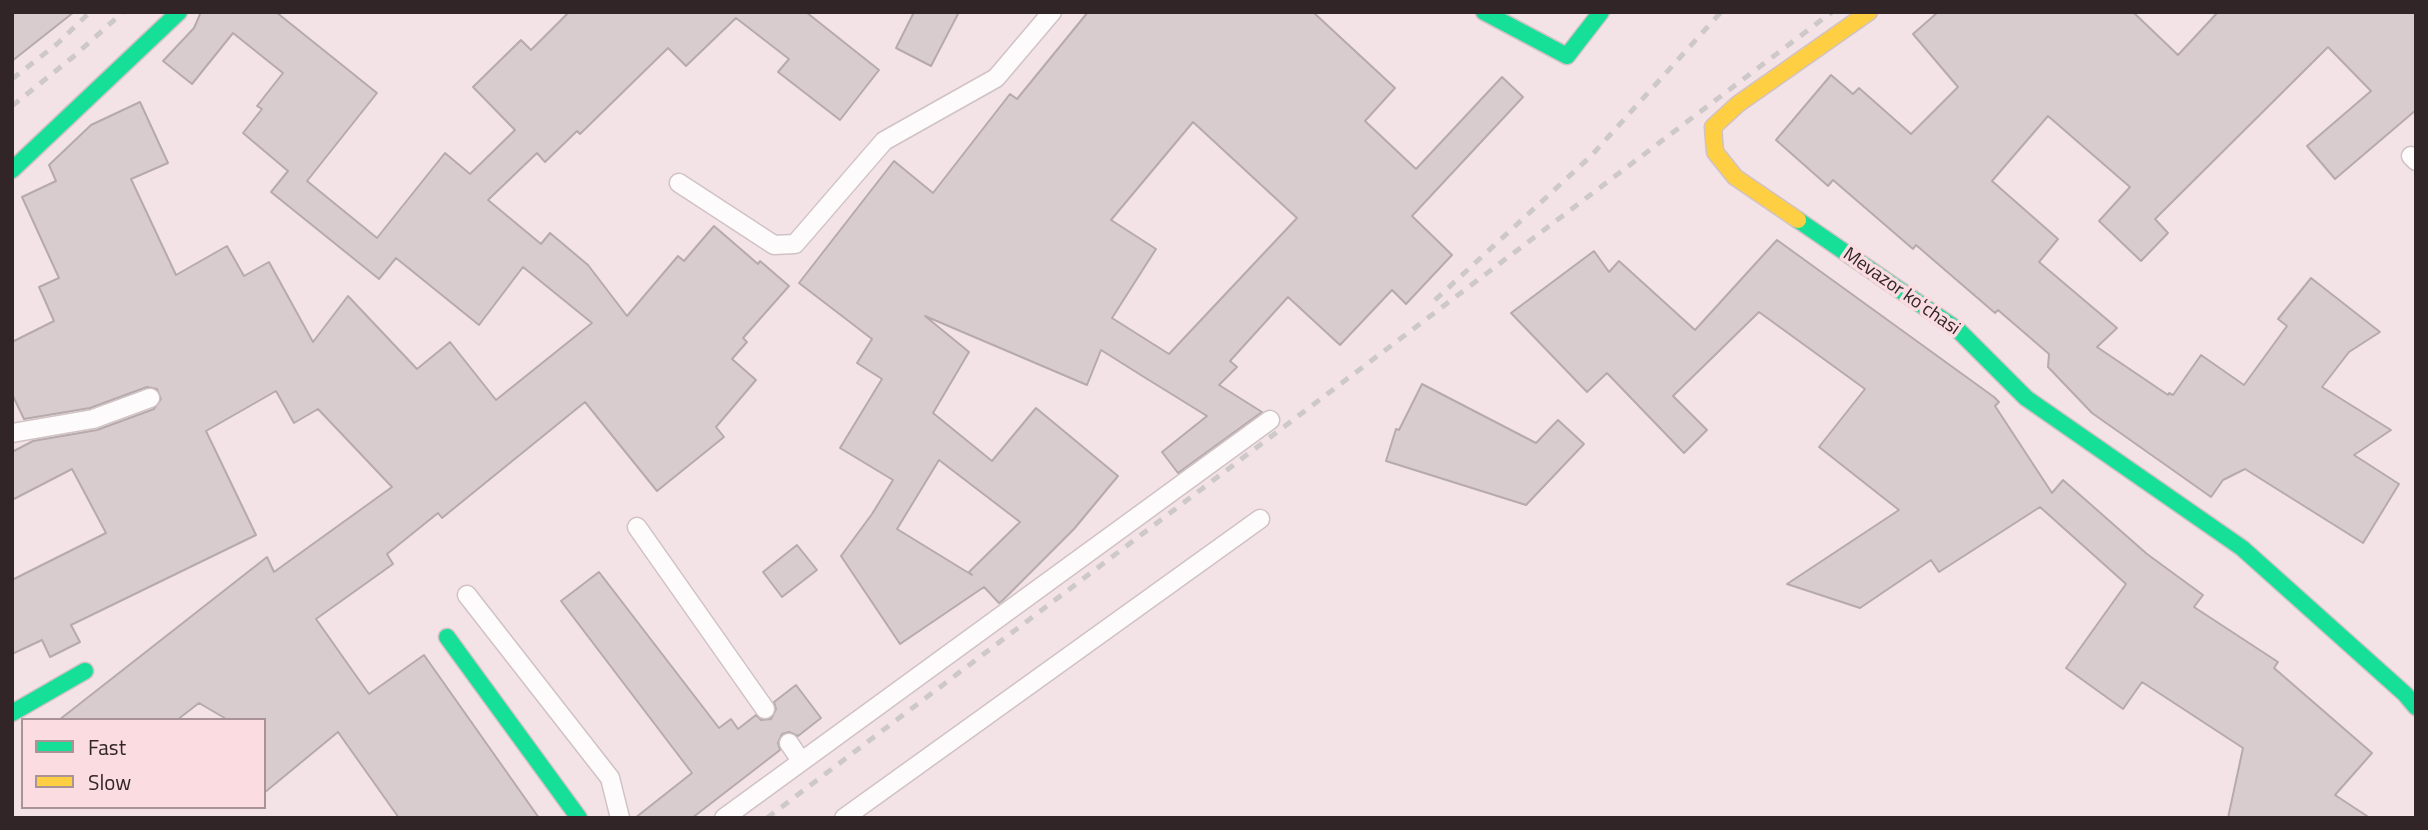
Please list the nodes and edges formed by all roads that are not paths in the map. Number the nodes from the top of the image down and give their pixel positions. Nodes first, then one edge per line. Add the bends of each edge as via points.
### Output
1 (179, 12) edge
2 (1052, 12) edge
3 (1484, 12) edge
4 (1601, 12) edge
5 (1869, 12) edge
6 (12, 170) edge
7 (680, 183) dead end
8 (150, 398) dead end
9 (1269, 420) dead end
10 (12, 433) edge
11 (1260, 519) dead end
12 (637, 527) dead end
13 (467, 595) dead end
14 (447, 637) dead end
15 (85, 671) dead end
16 (2416, 707) edge
17 (765, 709) dead end
18 (12, 713) edge
19 (789, 743) dead end
20 (801, 761) junction
21 (579, 818) edge
22 (620, 818) edge
23 (724, 818) edge
24 (844, 818) edge

1 - 6 street
2 - 7 lane via 996,78 884,141 795,244 774,245
3 - 4 street via 1567,56
5 - 16 street, Mevazor koʻchasi via 1738,104 1713,127 1715,152 1735,177 1958,330 2026,398 2242,548
8 - 10 lane via 93,419
9 - 20 lane
11 - 24 lane
12 - 17 lane
13 - 22 lane via 610,778
14 - 21 street
15 - 18 street via 37,706
19 - 20 lane
20 - 23 lane

